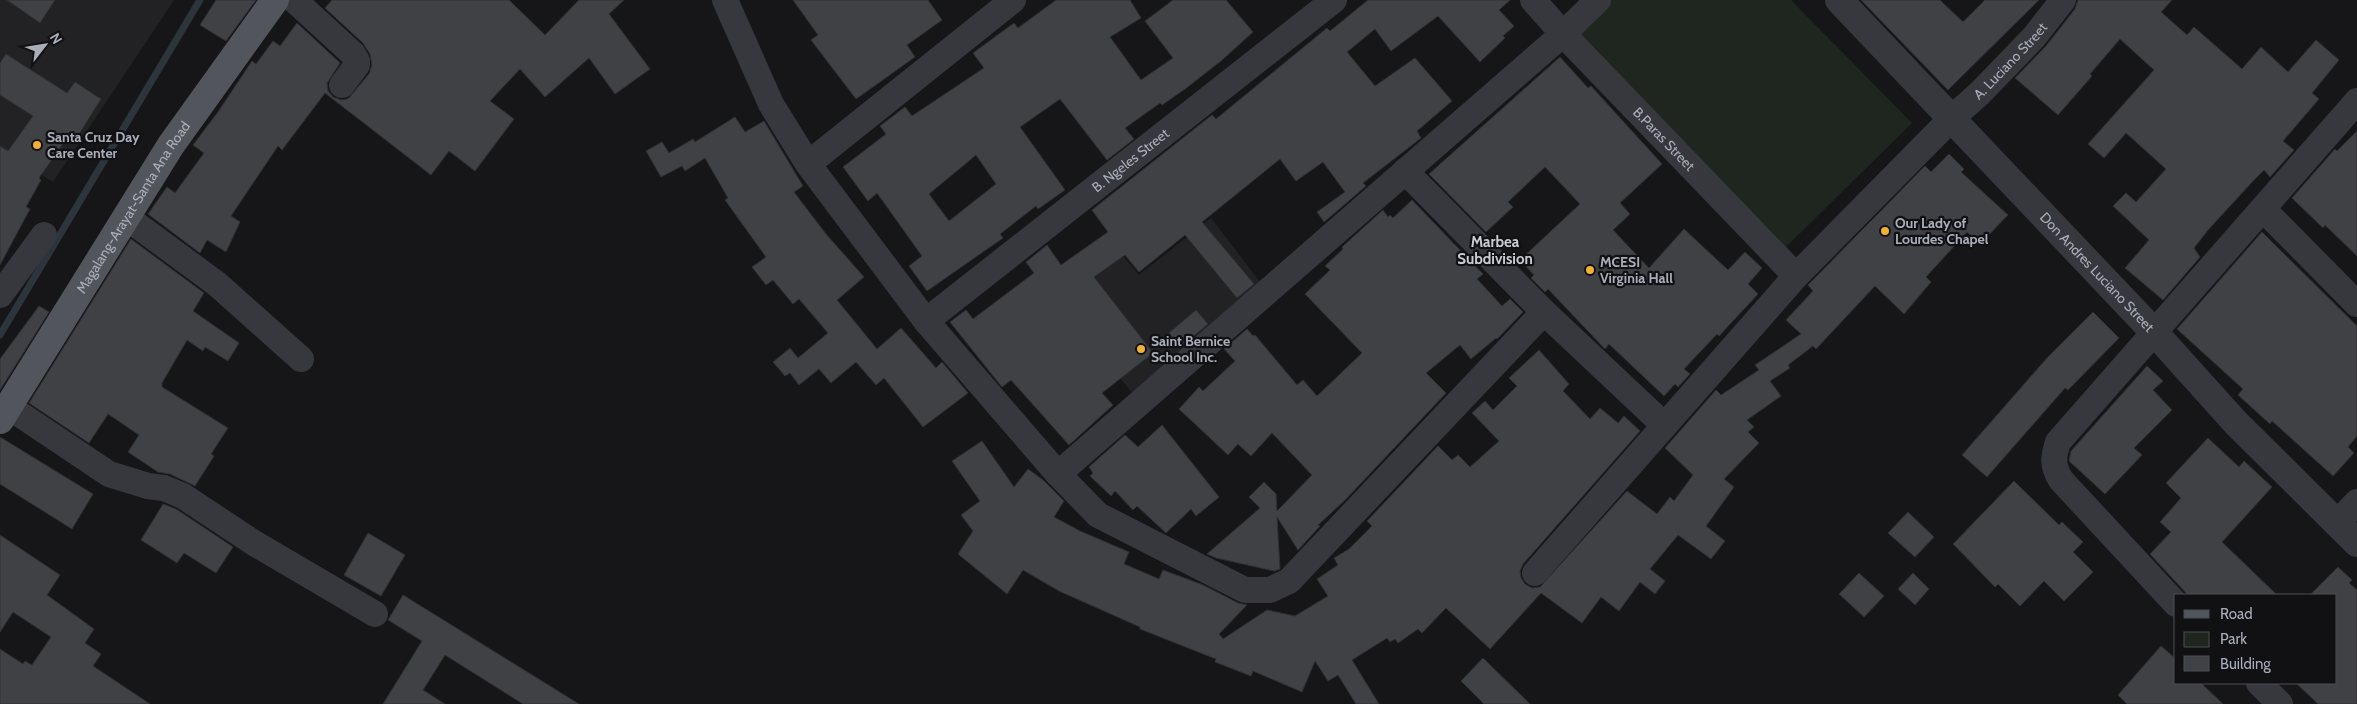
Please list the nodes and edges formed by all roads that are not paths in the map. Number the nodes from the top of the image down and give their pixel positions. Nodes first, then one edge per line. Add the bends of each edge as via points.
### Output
1 (275, 0) edge
2 (294, 0) edge
3 (725, 0) edge
4 (1013, 0) edge
5 (1334, 0) edge
6 (1533, 0) edge
7 (1598, 0) edge
8 (1839, 0) edge
9 (2063, 0) edge
10 (1563, 34) junction
11 (342, 85) dead end
12 (2357, 101) edge
13 (1952, 118) junction
14 (808, 164) junction
15 (1405, 171) junction
16 (2264, 210) junction
17 (126, 217) junction
18 (44, 235) dead end
19 (1796, 276) junction
20 (0, 295) edge
21 (2357, 304) edge
22 (1544, 312) junction
23 (926, 321) junction
24 (2155, 333) junction
25 (301, 359) dead end
26 (4, 414) edge
27 (1664, 425) junction
28 (1058, 474) junction
29 (2357, 502) edge
30 (2337, 523) junction
31 (2357, 543) edge
32 (1535, 573) dead end
33 (2174, 602) edge
34 (375, 614) dead end
35 (2260, 684) edge
36 (2280, 704) edge

1 - 17 main road, Magalang-Arayat-Santa Ana Road via 171,145
2 - 11 street via 357,61
3 - 14 street via 771,104
4 - 14 street
5 - 23 street, B. Ngeles Street
6 - 10 street, B.Paras Street
7 - 10 street
8 - 13 street, Don Andres Luciano Street
9 - 13 street, A. Luciano Street via 2034,37
10 - 15 street
10 - 19 street, B.Paras Street
12 - 16 street
13 - 19 street, A. Luciano Street
13 - 24 street, Don Andres Luciano Street
14 - 23 street
15 - 22 street
15 - 28 street
16 - 21 street
16 - 24 street
17 - 25 street via 217,284
17 - 26 main road, Magalang-Arayat-Santa Ana Road
18 - 20 street
19 - 27 street, A. Luciano Street
22 - 27 street
22 - 28 street via 1289,581 1270,590 1246,590 1098,515
23 - 28 street
24 - 30 street, Don Andres Luciano Street via 2236,423
24 - 33 street via 2058,442 2054,468 2070,491
26 - 34 street via 109,474 183,496 254,543
27 - 32 street, A. Luciano Street
29 - 30 street
30 - 31 street, Don Andres Luciano Street
35 - 36 street

